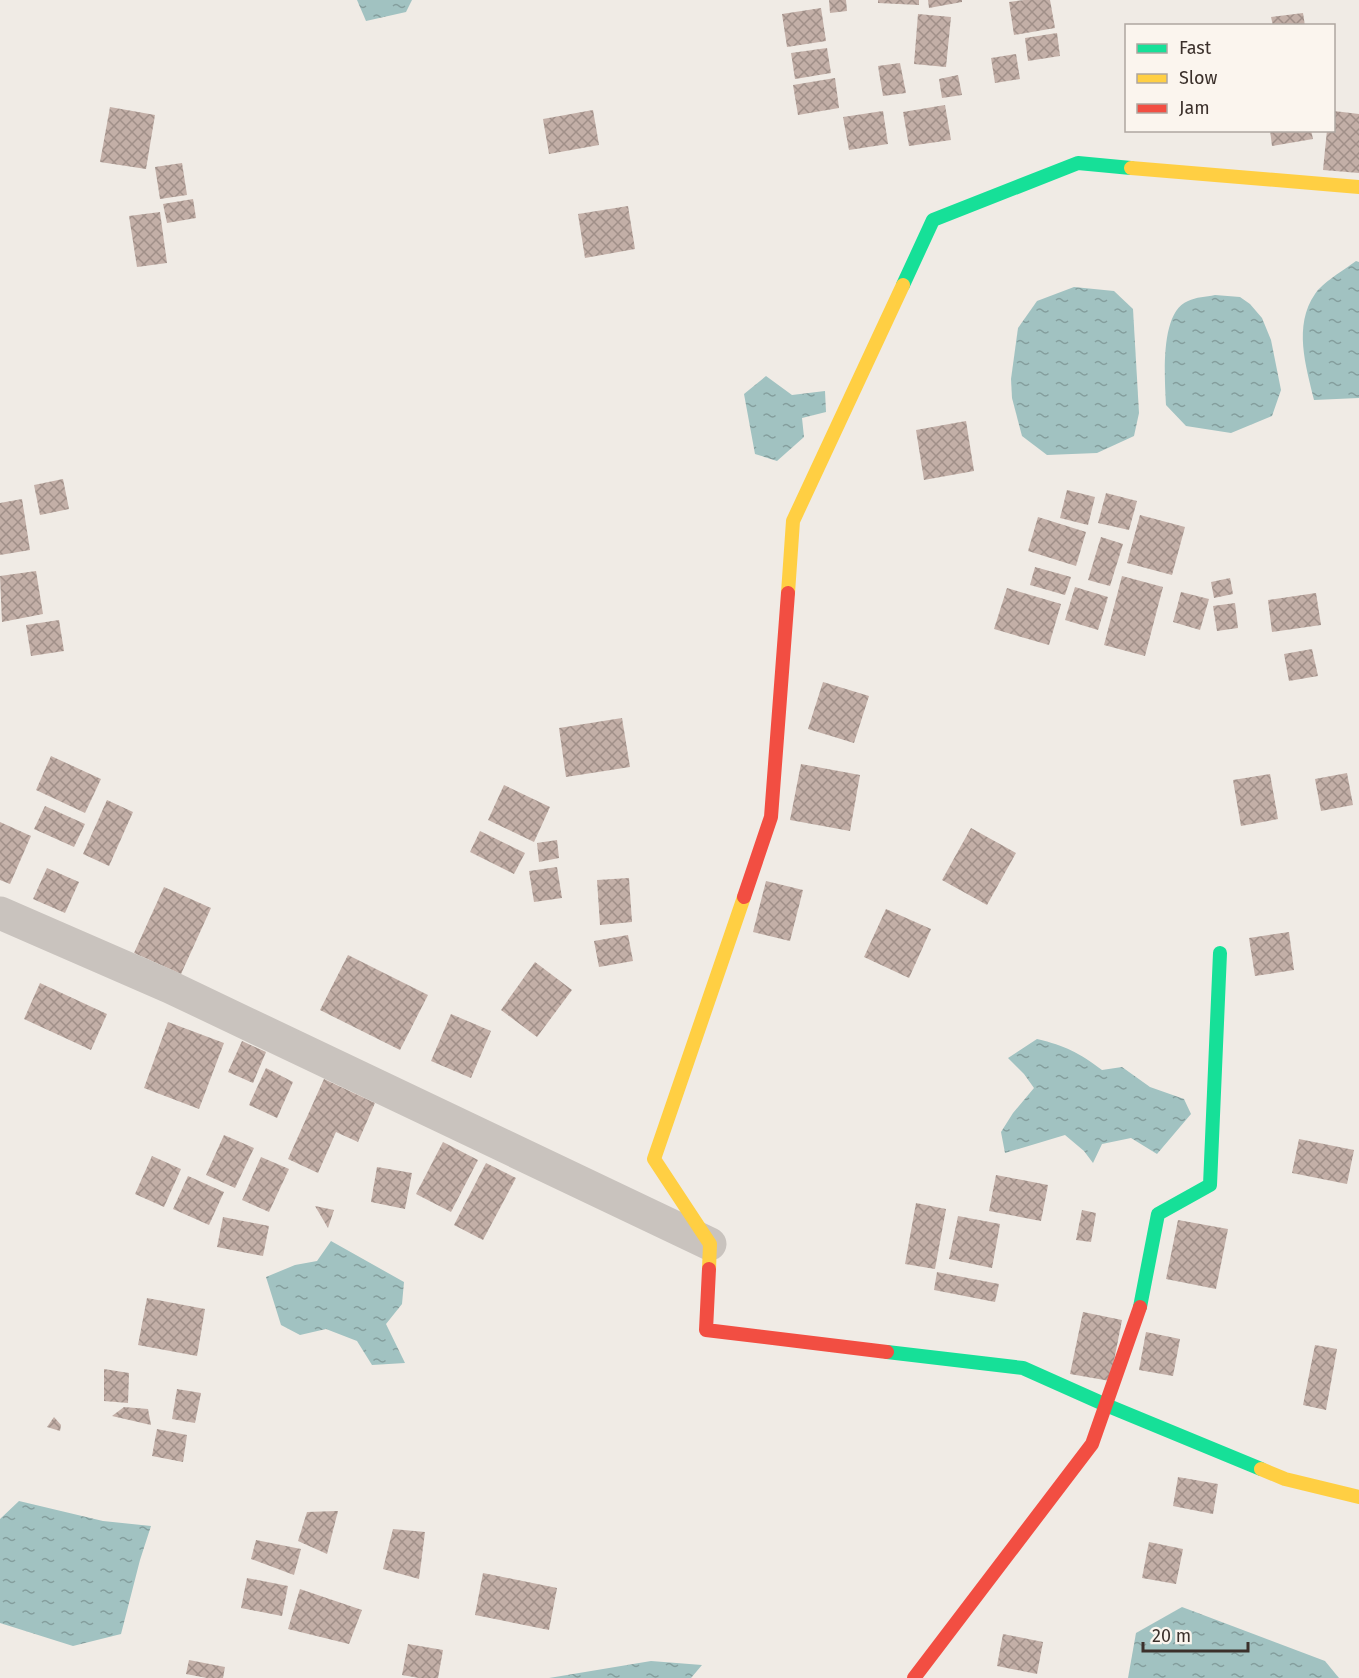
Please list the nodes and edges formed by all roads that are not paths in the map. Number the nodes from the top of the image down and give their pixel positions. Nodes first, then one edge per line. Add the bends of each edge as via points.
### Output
1 (1359, 187) edge
2 (0, 913) edge
3 (1220, 953) dead end
4 (710, 1244) junction
5 (1106, 1405) junction
6 (1359, 1497) edge
7 (914, 1678) edge

1 - 4 street via 1077,163 933,220 793,521 771,818 654,1159
2 - 4 street via 170,987
3 - 5 street via 1210,1185 1158,1214 1142,1300
4 - 5 street via 706,1330 1023,1368
5 - 6 street via 1285,1479
5 - 7 street via 1092,1444

